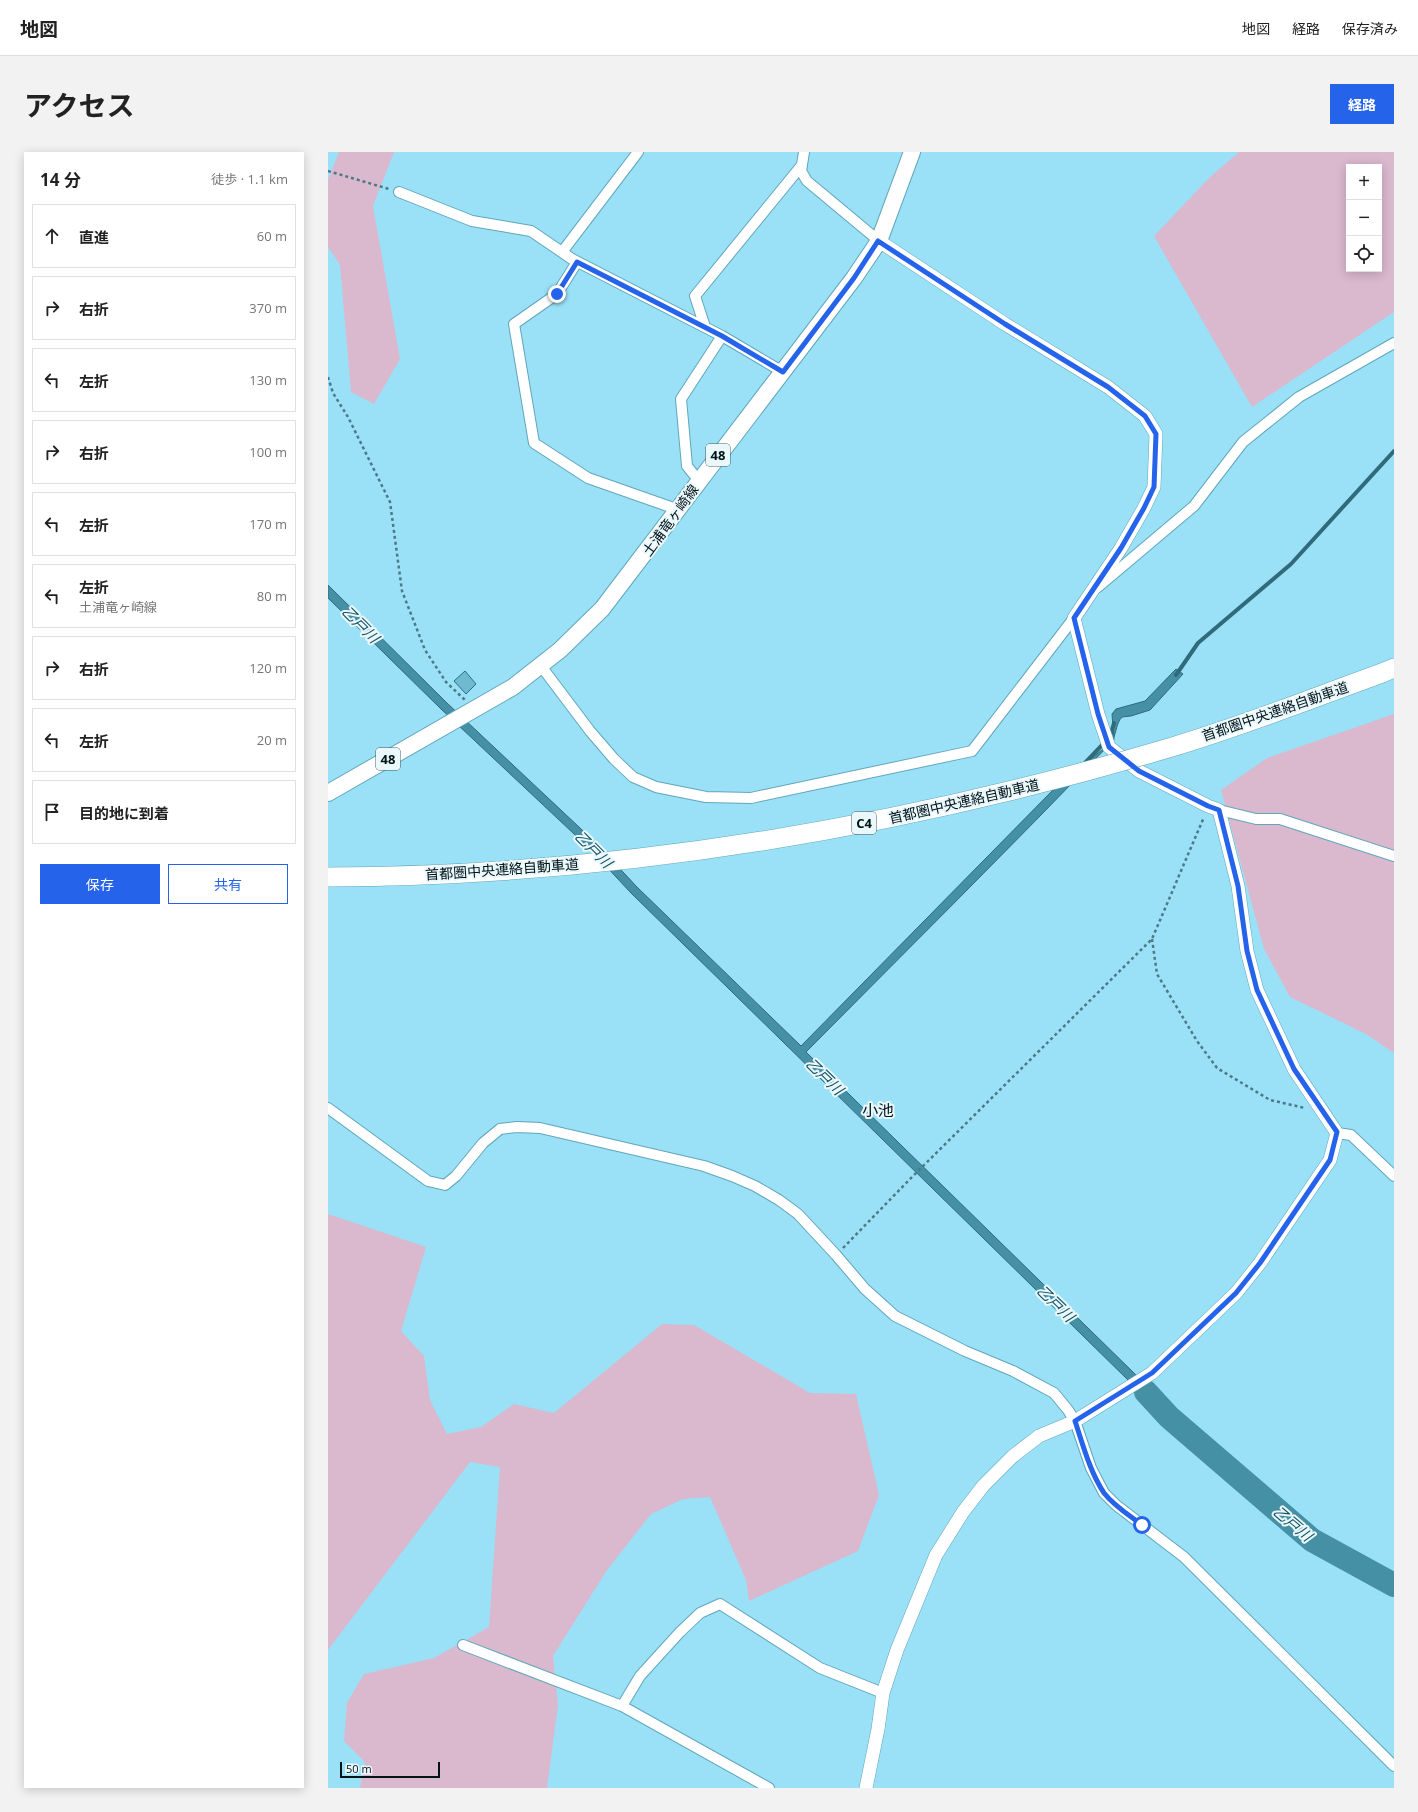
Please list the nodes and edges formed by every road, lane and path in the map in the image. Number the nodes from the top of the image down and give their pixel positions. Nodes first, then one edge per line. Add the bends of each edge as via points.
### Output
1 (638, 152) edge
2 (804, 152) edge
3 (912, 152) edge
4 (802, 165) junction
5 (328, 171) edge
6 (399, 192) joint
7 (878, 241) junction
8 (562, 252) junction
9 (577, 262) junction
10 (705, 327) junction
11 (722, 336) junction
12 (1394, 343) edge
13 (783, 372) junction
14 (328, 378) edge
15 (698, 481) junction
16 (679, 510) junction
17 (1091, 594) junction
18 (1074, 618) junction
19 (542, 666) junction
20 (1388, 671) edge
21 (473, 710) junction
22 (328, 793) edge
23 (1214, 808) junction
24 (1394, 856) edge
25 (328, 877) edge
26 (1152, 939) junction
27 (328, 1108) edge
28 (1324, 1113) junction
29 (1337, 1132) junction
30 (1394, 1176) edge
31 (836, 1255) junction
32 (1075, 1421) junction
33 (463, 1645) dead end
34 (883, 1693) junction
35 (622, 1706) junction
36 (1394, 1766) edge
37 (769, 1788) edge
38 (866, 1788) edge

1 - 8 street
2 - 4 street
3 - 7 main road, 土浦竜ヶ崎線 / 48
4 - 7 street via 807,181
4 - 10 street via 695,296
5 - 6 path
6 - 8 street via 472,222 530,231
7 - 13 main road, 土浦竜ヶ崎線 / 48 via 854,278
7 - 17 street via 1005,324 1108,387 1145,416 1156,434 1154,487 1121,548
8 - 9 street
9 - 10 street
9 - 16 street via 557,294 514,324 534,443 588,478
10 - 11 street
11 - 13 street
11 - 15 street via 681,398 687,466
12 - 17 street via 1299,397 1244,442 1194,506
13 - 15 main road, 土浦竜ヶ崎線 / 48
14 - 21 path via 332,393 348,417 390,502 402,591 425,650 446,682
15 - 16 main road, 土浦竜ヶ崎線 / 48
16 - 19 main road, 土浦竜ヶ崎線 / 48 via 602,610
17 - 18 street
18 - 19 street via 972,751 751,798 706,797 656,787 633,777 590,731
18 - 23 street via 1109,747 1139,771
19 - 21 main road, 土浦竜ヶ崎線 / 48 via 513,687
20 - 25 highway, 首都圏中央連絡自動車道 / C4, bridge via 1168,748 1020,789 863,823 710,849 585,864 466,873
21 - 22 main road, 土浦竜ヶ崎線 / 48
23 - 24 street via 1256,819 1280,819
23 - 26 path
23 - 28 street via 1238,886 1247,951 1257,990 1294,1069
26 - 28 path via 1157,974 1197,1042 1217,1068 1270,1100
26 - 31 path via 912,1176
27 - 31 street via 428,1180 445,1184 456,1176 483,1143 500,1129 517,1127 540,1128 704,1166 732,1176 779,1200 798,1214
28 - 29 street
29 - 30 street via 1351,1135
29 - 32 street via 1330,1160 1260,1263 1236,1293 1152,1373
31 - 32 street via 865,1289 895,1316 1054,1393
32 - 34 street via 1039,1436 1013,1456 983,1486 963,1512 936,1555 897,1650
32 - 36 street via 1091,1468 1104,1493 1184,1557
33 - 35 street
34 - 35 street via 820,1668 720,1604 700,1613 680,1632 640,1676
34 - 38 street
35 - 37 street

